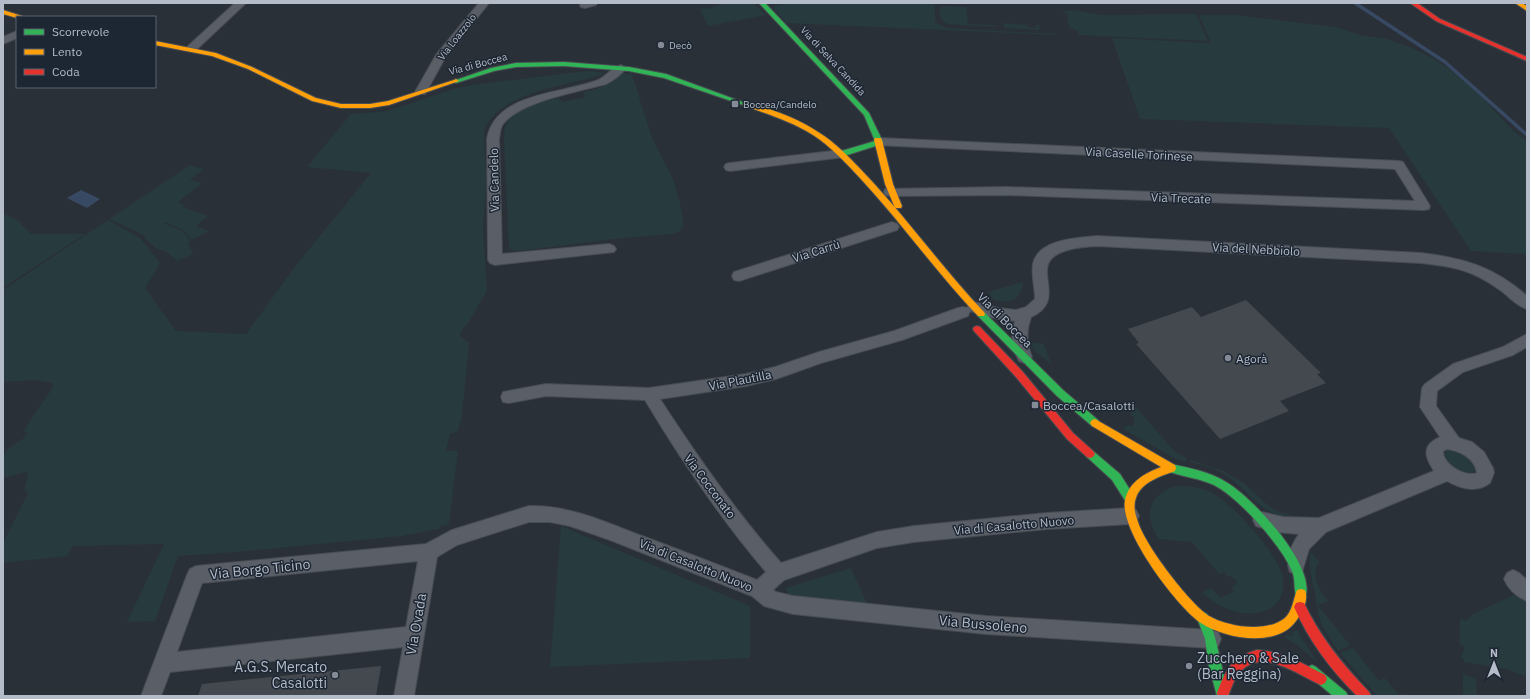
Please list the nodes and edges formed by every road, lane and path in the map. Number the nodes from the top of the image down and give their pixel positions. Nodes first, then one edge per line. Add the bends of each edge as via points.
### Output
1 (241, 3) edge
2 (484, 3) edge
3 (762, 3) edge
4 (1413, 3) edge
5 (1518, 3) edge
6 (1527, 9) edge
7 (3, 12) edge
8 (17, 16) edge
9 (16, 34) edge
10 (3, 41) edge
11 (156, 44) edge
12 (191, 48) junction
13 (1527, 59) edge
14 (621, 68) junction
15 (421, 92) junction
16 (878, 142) junction
17 (844, 157) junction
18 (1399, 165) joint
19 (730, 167) dead end
20 (890, 192) junction
21 (872, 201) dead end
22 (892, 226) dead end
23 (917, 240) junction
24 (609, 249) dead end
25 (739, 276) dead end
26 (1527, 304) edge
27 (967, 313) junction
28 (1025, 314) junction
29 (1527, 340) edge
30 (1024, 357) junction
31 (649, 394) junction
32 (508, 397) dead end
33 (1454, 443) junction
34 (1171, 468) junction
35 (1447, 473) junction
36 (1130, 507) junction
37 (1257, 518) junction
38 (1320, 526) junction
39 (429, 552) junction
40 (1296, 566) junction
41 (778, 573) junction
42 (1513, 579) dead end
43 (759, 590) junction
44 (1527, 592) edge
45 (1300, 607) junction
46 (1203, 618) junction
47 (1245, 631) junction
48 (414, 636) junction
49 (1211, 640) junction
50 (1275, 641) dead end
51 (1296, 656) dead end
52 (162, 663) junction
53 (1321, 679) junction
54 (1223, 694) edge
55 (150, 696) edge
56 (404, 696) edge
57 (1342, 696) edge
58 (1365, 696) edge

1 - 12 street
2 - 15 street, Via Loazzolo via 440,57
3 - 16 main road, Via di Selva Candida via 867,114
4 - 13 main road via 1436,17
5 - 6 main road
7 - 8 main road
9 - 10 street
11 - 12 main road, Via di Boccea
12 - 15 main road, Via di Boccea via 250,68 314,100 330,104 370,106
14 - 15 main road, Via di Boccea via 564,64 516,65 477,73
14 - 17 main road, Via di Boccea via 687,83 784,118 814,133
14 - 24 street, Via Candelo via 602,82 514,110 499,121 493,139 495,260
16 - 17 main road
16 - 18 street, Via Caselle Torinese
16 - 20 main road, Via di Selva Candida
17 - 19 street
17 - 21 main road, Via di Boccea
17 - 23 main road, Via di Boccea via 876,189
18 - 20 street, Via Trecate via 1424,206 1000,191
20 - 23 main road, Via di Selva Candida
22 - 25 street, Via Carrù
23 - 27 main road, Via di Boccea
26 - 28 street, Via del Nebbiolo via 1516,293 1477,271 1450,261 1097,241 1067,244 1046,255 1041,262 1042,299 1035,309
27 - 28 street
27 - 30 main road, Via di Boccea
27 - 31 street, Via Plautilla via 760,377
27 - 36 main road, Via di Boccea via 1070,436 1116,477 1123,486
28 - 30 street via 1019,330 1019,344
29 - 33 street via 1508,351 1458,368 1430,388 1428,407
30 - 34 main road, Via di Boccea via 1094,422
31 - 32 street, Via Plautilla via 546,390
31 - 41 street, Via Cocconato via 689,459
33 - 35 street via 1445,442 1435,448 1436,460
33 - 35 street via 1477,454 1486,467 1486,473 1484,478 1472,482
34 - 36 main road via 1144,479 1132,492
34 - 37 main road, Via di Boccea via 1216,481 1230,490
35 - 38 street
36 - 41 street, Via di Casalotto Nuovo via 1047,521 914,534 863,544
36 - 46 main road, Via di Boccea via 1140,540
37 - 38 street via 1284,526
37 - 40 main road, Via di Boccea
38 - 40 street via 1301,544
39 - 43 street, Via di Casalotto Nuovo via 452,538 530,514 554,515 639,542
39 - 48 street, Via Ovada
39 - 52 street, Via Borgo Ticino via 196,575
40 - 45 main road via 1301,591
41 - 43 street, Via di Casalotto Nuovo
42 - 44 street
43 - 49 street, Via Bussoleno via 771,600 815,608 986,625
45 - 47 main road via 1295,616 1276,630 1256,633
45 - 58 main road via 1311,633 1327,655
46 - 47 main road via 1233,630
46 - 49 main road
47 - 50 main road
48 - 52 street
48 - 56 street, Via Ovada
49 - 54 main road
51 - 53 main road
52 - 55 street, Via Borgo Ticino
53 - 54 main road via 1278,659 1261,655 1247,658 1238,665
53 - 57 main road

